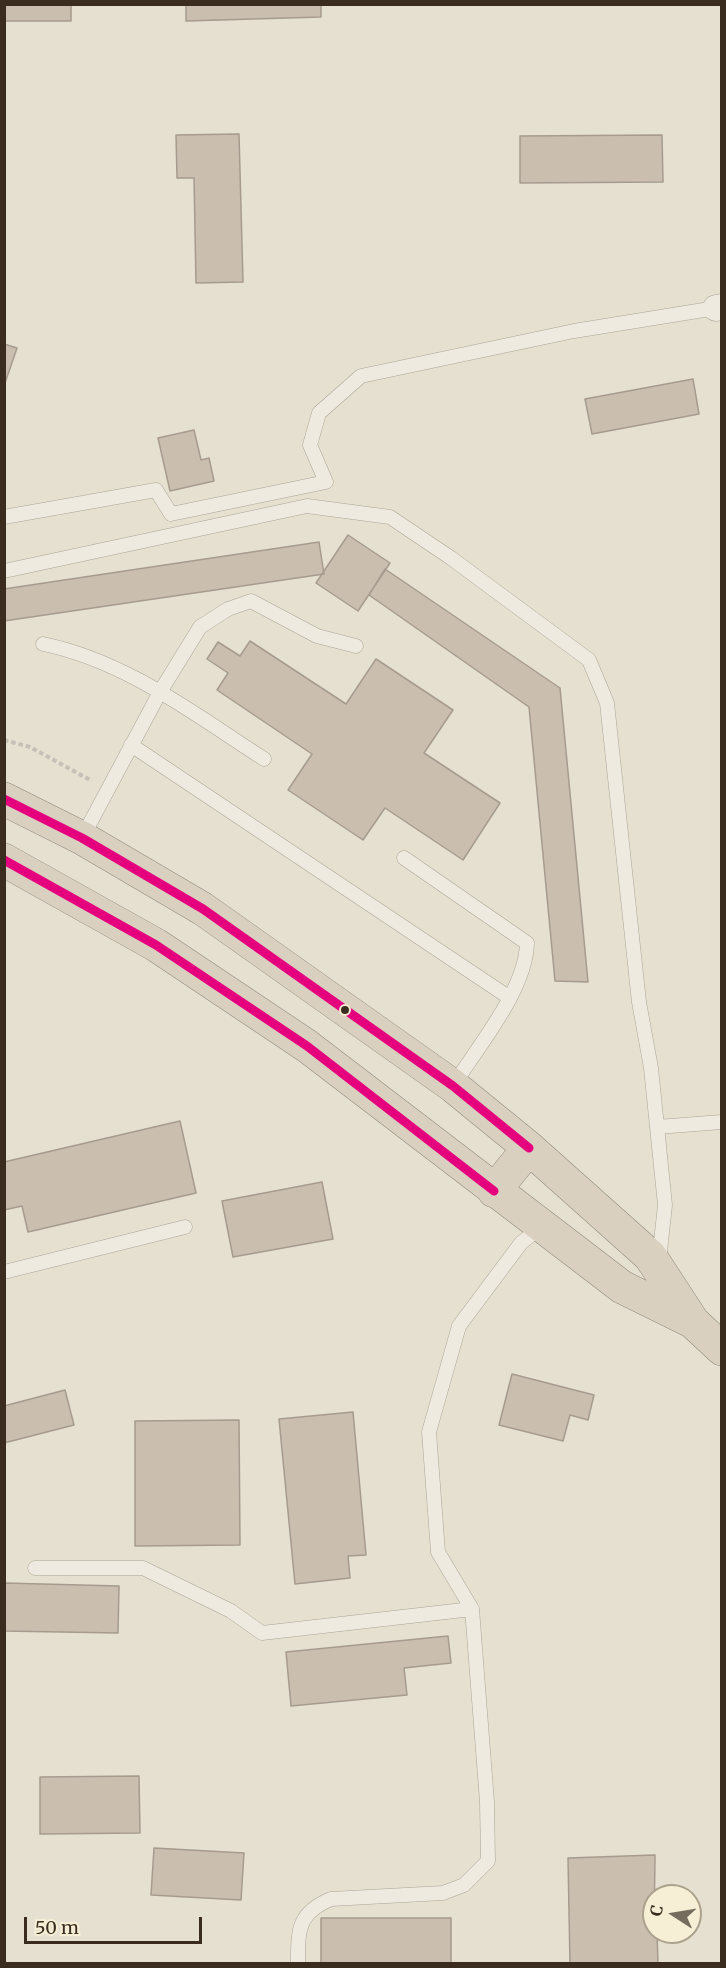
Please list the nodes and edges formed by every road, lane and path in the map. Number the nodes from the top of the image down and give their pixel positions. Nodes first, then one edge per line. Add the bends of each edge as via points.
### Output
1 (719, 307) edge
2 (4, 517) edge
3 (4, 571) edge
4 (43, 644) dead end
5 (356, 646) dead end
6 (160, 692) junction
7 (4, 740) edge
8 (131, 745) junction
9 (264, 759) dead end
10 (108, 790) junction
11 (4, 799) edge
12 (82, 838) junction
13 (404, 858) dead end
14 (4, 860) edge
15 (510, 998) junction
16 (453, 1086) junction
17 (722, 1122) edge
18 (657, 1127) junction
19 (529, 1148) junction
20 (494, 1191) junction
21 (185, 1227) dead end
22 (541, 1227) junction
23 (658, 1268) junction
24 (4, 1272) edge
25 (693, 1322) junction
26 (722, 1349) edge
27 (35, 1568) dead end
28 (472, 1609) junction
29 (298, 1964) edge

1 - 2 lane via 574,331 361,376 319,413 310,445 326,482 171,514 156,490
3 - 18 lane via 307,506 378,516 390,518 451,558 589,660 607,703 639,1002
4 - 6 lane via 99,659
5 - 6 lane via 317,636 251,601 228,609 200,627
6 - 8 lane
6 - 9 lane
7 - 10 path via 30,747
8 - 10 lane
8 - 15 lane
10 - 12 lane
11 - 12 highway
12 - 16 highway via 203,909
13 - 15 lane via 527,943 527,958
14 - 20 highway via 166,951 307,1046
15 - 16 lane
16 - 19 highway
17 - 18 lane
18 - 23 lane via 665,1205
19 - 20 highway
19 - 23 highway via 650,1256
20 - 22 highway
21 - 24 lane
22 - 25 highway via 622,1287
22 - 28 lane via 521,1244 459,1326 429,1432 438,1552
23 - 25 highway
25 - 26 highway
27 - 28 lane via 143,1568 231,1611 262,1633
28 - 29 lane via 488,1861 464,1884 443,1893 331,1899 316,1905 298,1929

